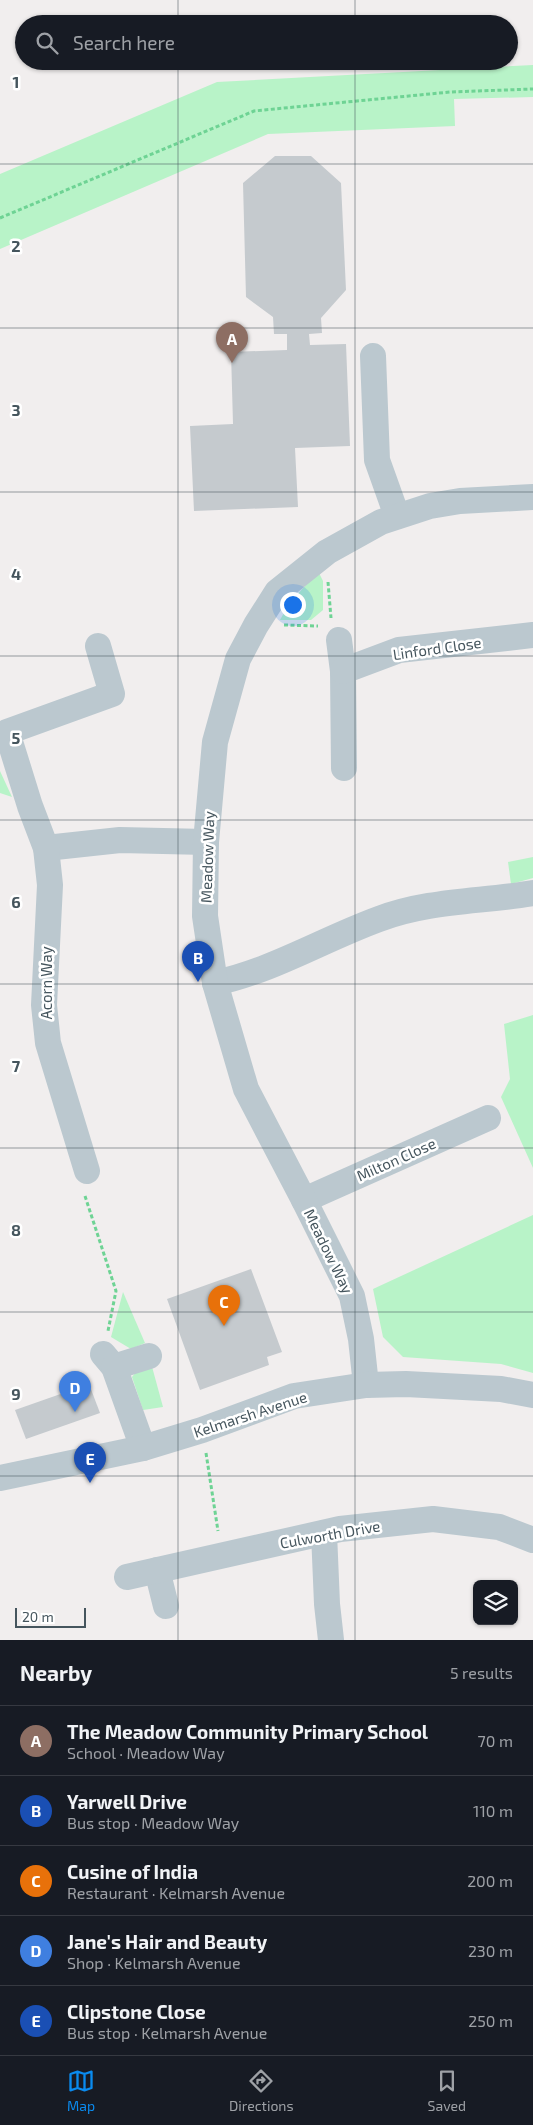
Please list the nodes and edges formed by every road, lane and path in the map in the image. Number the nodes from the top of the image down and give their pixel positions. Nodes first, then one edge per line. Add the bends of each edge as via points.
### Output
1 (533, 89) edge
2 (0, 218) edge
3 (373, 356) dead end
4 (533, 496) edge
5 (398, 516) junction
6 (327, 552) junction
7 (256, 625) junction
8 (336, 633) junction
9 (533, 635) edge
10 (98, 646) dead end
11 (343, 671) junction
12 (3, 733) edge
13 (344, 768) dead end
14 (206, 842) junction
15 (46, 848) junction
16 (533, 893) edge
17 (215, 983) junction
18 (488, 1118) dead end
19 (87, 1171) joint
20 (304, 1200) junction
21 (149, 1356) dead end
22 (108, 1361) junction
23 (366, 1385) junction
24 (533, 1395) edge
25 (202, 1430) junction
26 (143, 1448) junction
27 (0, 1478) edge
28 (324, 1533) junction
29 (533, 1540) edge
30 (222, 1556) junction
31 (157, 1570) junction
32 (127, 1577) dead end
33 (166, 1606) dead end
34 (332, 1640) edge

1 - 2 path via 450,92 254,110
3 - 5 street via 377,460
4 - 5 street, Meadow Way via 460,501
5 - 6 street, Meadow Way
6 - 7 street, Meadow Way via 277,592
6 - 8 path via 330,614
7 - 8 path
7 - 14 street, Meadow Way via 238,659 215,742
8 - 11 street
9 - 11 street, Linford Close via 399,650
10 - 12 street, Acorn Way via 112,694
11 - 13 street
12 - 15 street, Acorn Way
14 - 15 street via 120,840
14 - 17 street, Meadow Way via 205,916
15 - 19 street, Acorn Way via 50,885 44,1005 48,1043
16 - 17 street via 428,905 380,918 242,977
17 - 20 street, Meadow Way via 246,1089
18 - 20 street, Milton Close
19 - 22 path via 82,1185 116,1291
20 - 23 street, Meadow Way via 352,1296
21 - 22 street
22 - 26 street
23 - 24 street, Kelmarsh Avenue via 492,1389
23 - 25 street, Kelmarsh Avenue via 294,1396
25 - 26 street, Kelmarsh Avenue
25 - 30 path
26 - 27 street, Kelmarsh Avenue
28 - 29 street, Culworth Drive via 433,1519 499,1527
28 - 30 street, Culworth Drive
28 - 34 street
30 - 31 street, Culworth Drive
31 - 32 street, Culworth Drive
31 - 33 street

